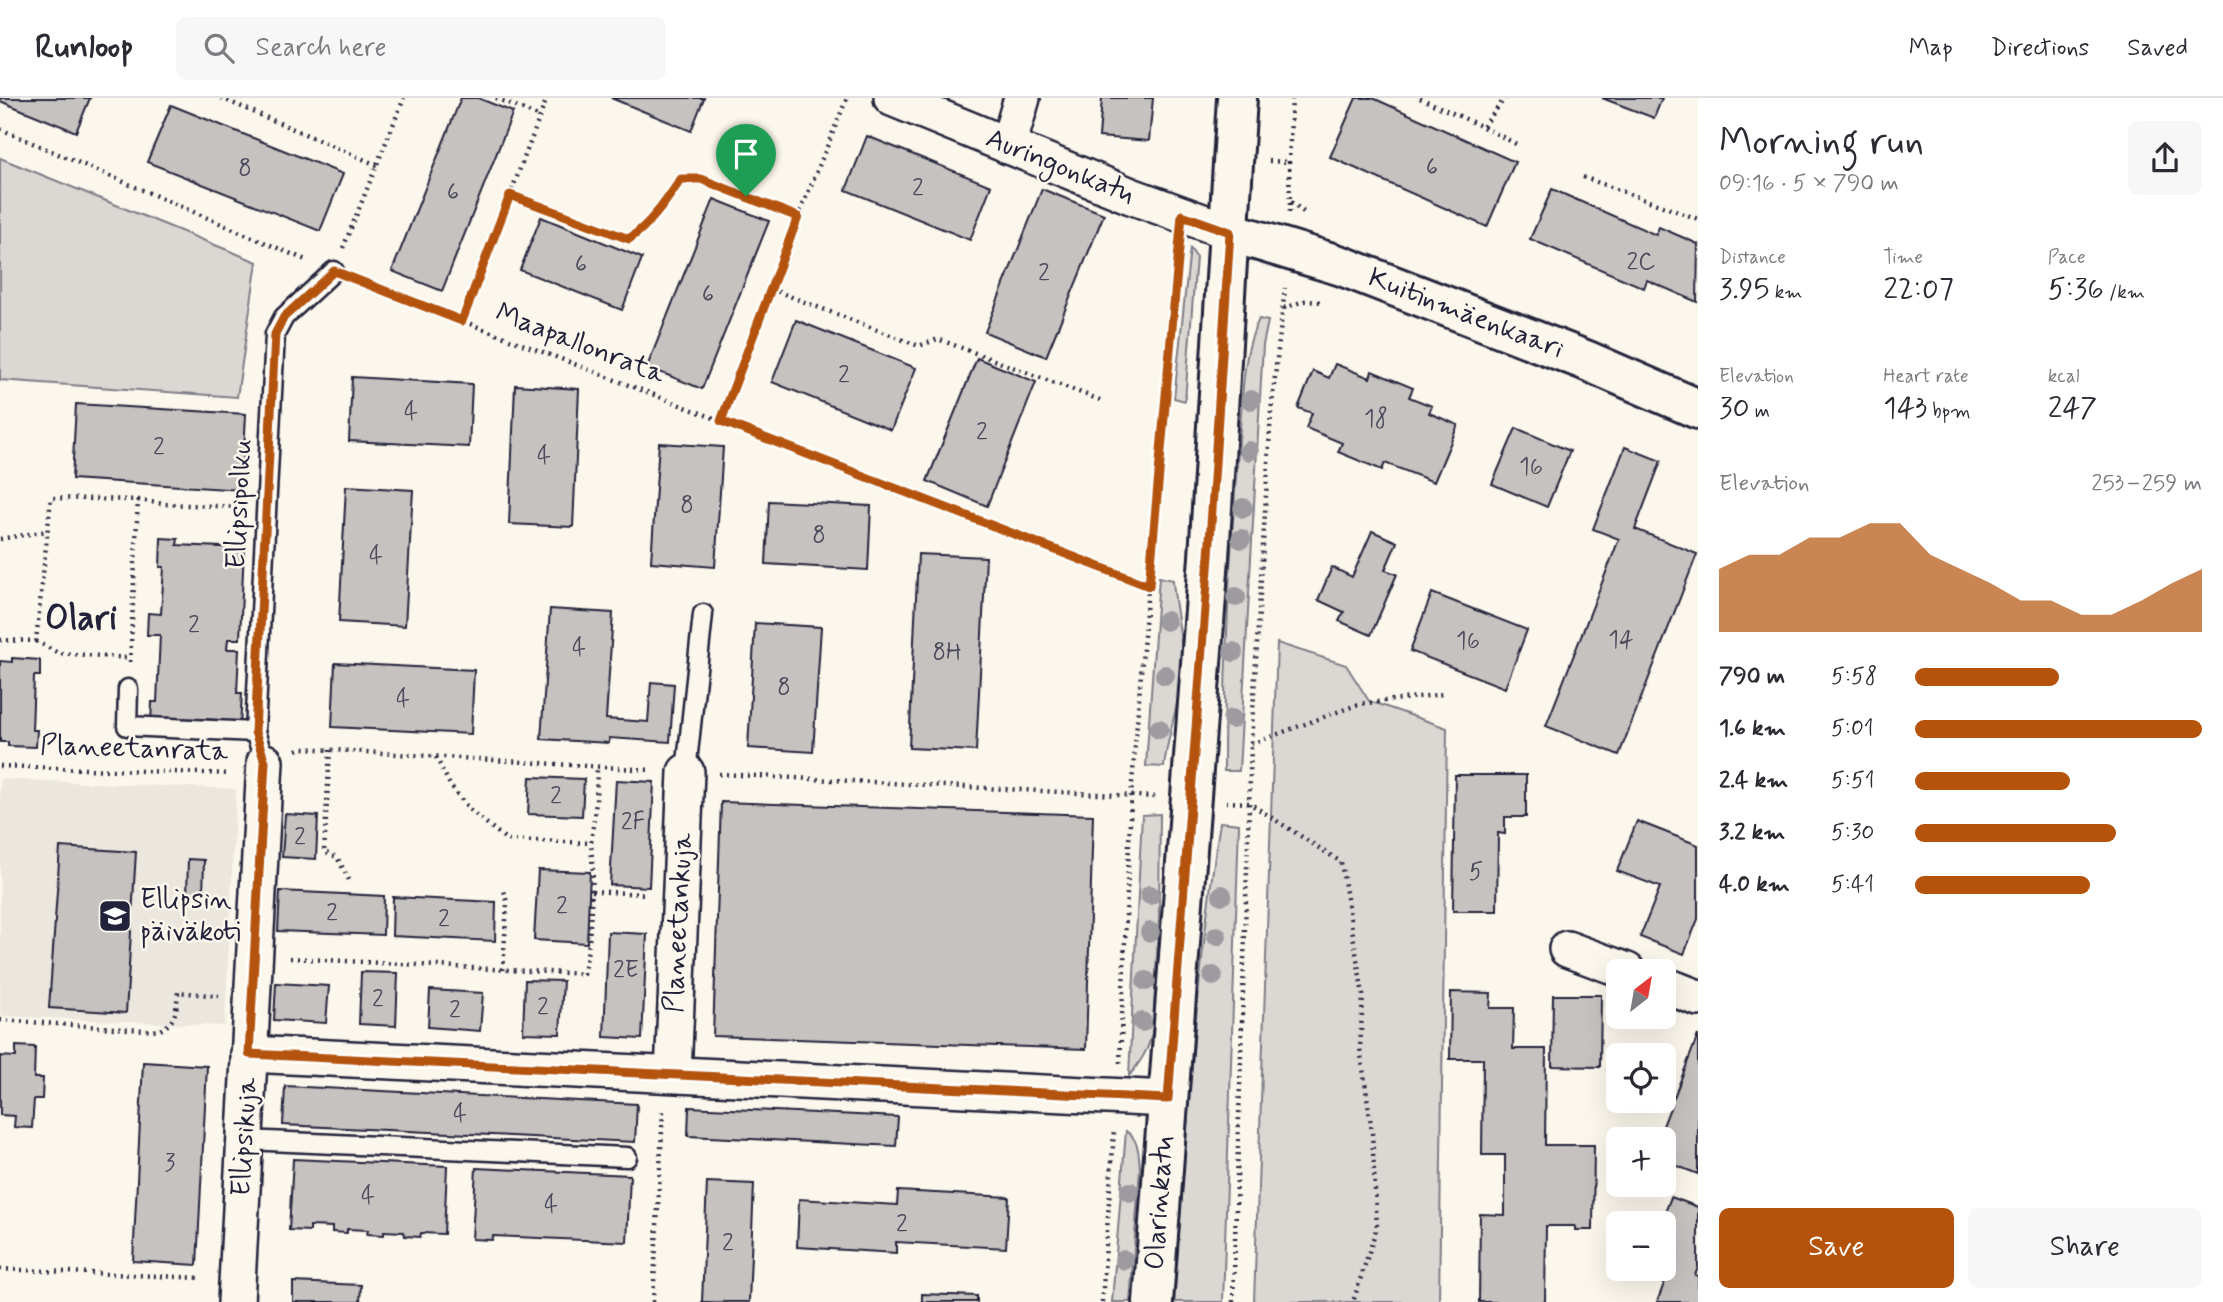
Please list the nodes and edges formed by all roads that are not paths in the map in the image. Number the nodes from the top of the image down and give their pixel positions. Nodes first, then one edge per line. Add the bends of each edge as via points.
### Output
1 (892, 98) edge
2 (1022, 98) edge
3 (1237, 98) edge
4 (1008, 146) junction
5 (1230, 232) junction
6 (334, 271) road end
7 (1698, 408) edge
8 (703, 614) dead end
9 (128, 689) road end
10 (260, 747) junction
11 (686, 772) joint
12 (1567, 949) dead end
13 (1606, 963) edge
14 (1676, 990) edge
15 (1698, 998) edge
16 (249, 1054) junction
17 (667, 1074) junction
18 (1168, 1099) junction
19 (244, 1140) junction
20 (626, 1157) dead end
21 (236, 1291) edge
22 (1153, 1302) edge

1 - 4 street, Auringonkatu
2 - 4 street
3 - 5 main road, Olarinkatu
4 - 5 street, Auringonkatu
5 - 7 main road, Kuitinmäenkaari via 1355,271
5 - 18 main road, Olarinkatu
6 - 10 lane, Ellipsipolku via 284,317 275,334
8 - 11 lane
9 - 10 lane via 127,726
10 - 16 street, Ellipsikuja
11 - 17 street, Planeetankuja
12 - 13 street
14 - 15 street
16 - 17 street
16 - 19 street, Ellipsikuja
17 - 18 street
18 - 22 main road, Olarinkatu
19 - 20 lane
19 - 21 street, Ellipsikuja

